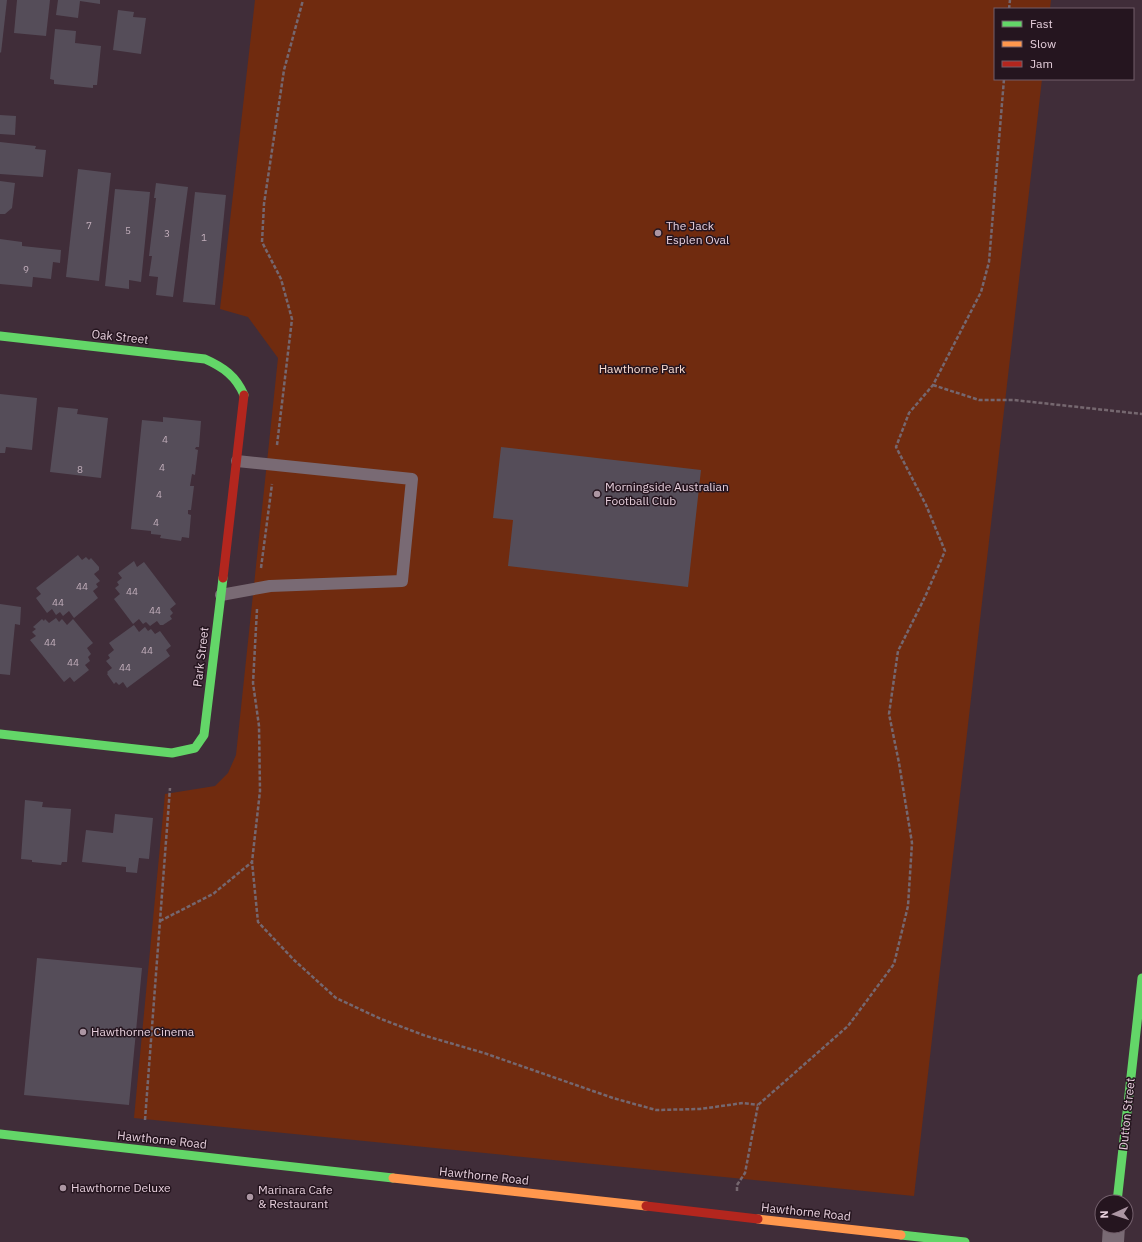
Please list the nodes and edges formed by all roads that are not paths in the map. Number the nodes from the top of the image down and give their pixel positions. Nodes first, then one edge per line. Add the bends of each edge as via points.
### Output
1 (0, 336) edge
2 (233, 374) joint
3 (237, 461) junction
4 (221, 595) junction
5 (0, 734) edge
6 (1142, 978) edge
7 (0, 1134) edge
8 (1118, 1194) edge
9 (958, 1242) edge

1 - 2 street, Oak Street via 205,359
2 - 3 street, Park Street via 245,396
3 - 4 street, Park Street
3 - 4 lane via 412,478 402,581 258,587
4 - 5 street, Park Street via 204,735 195,748 172,753
6 - 8 street, Dutton Street
7 - 9 street, Hawthorne Road

